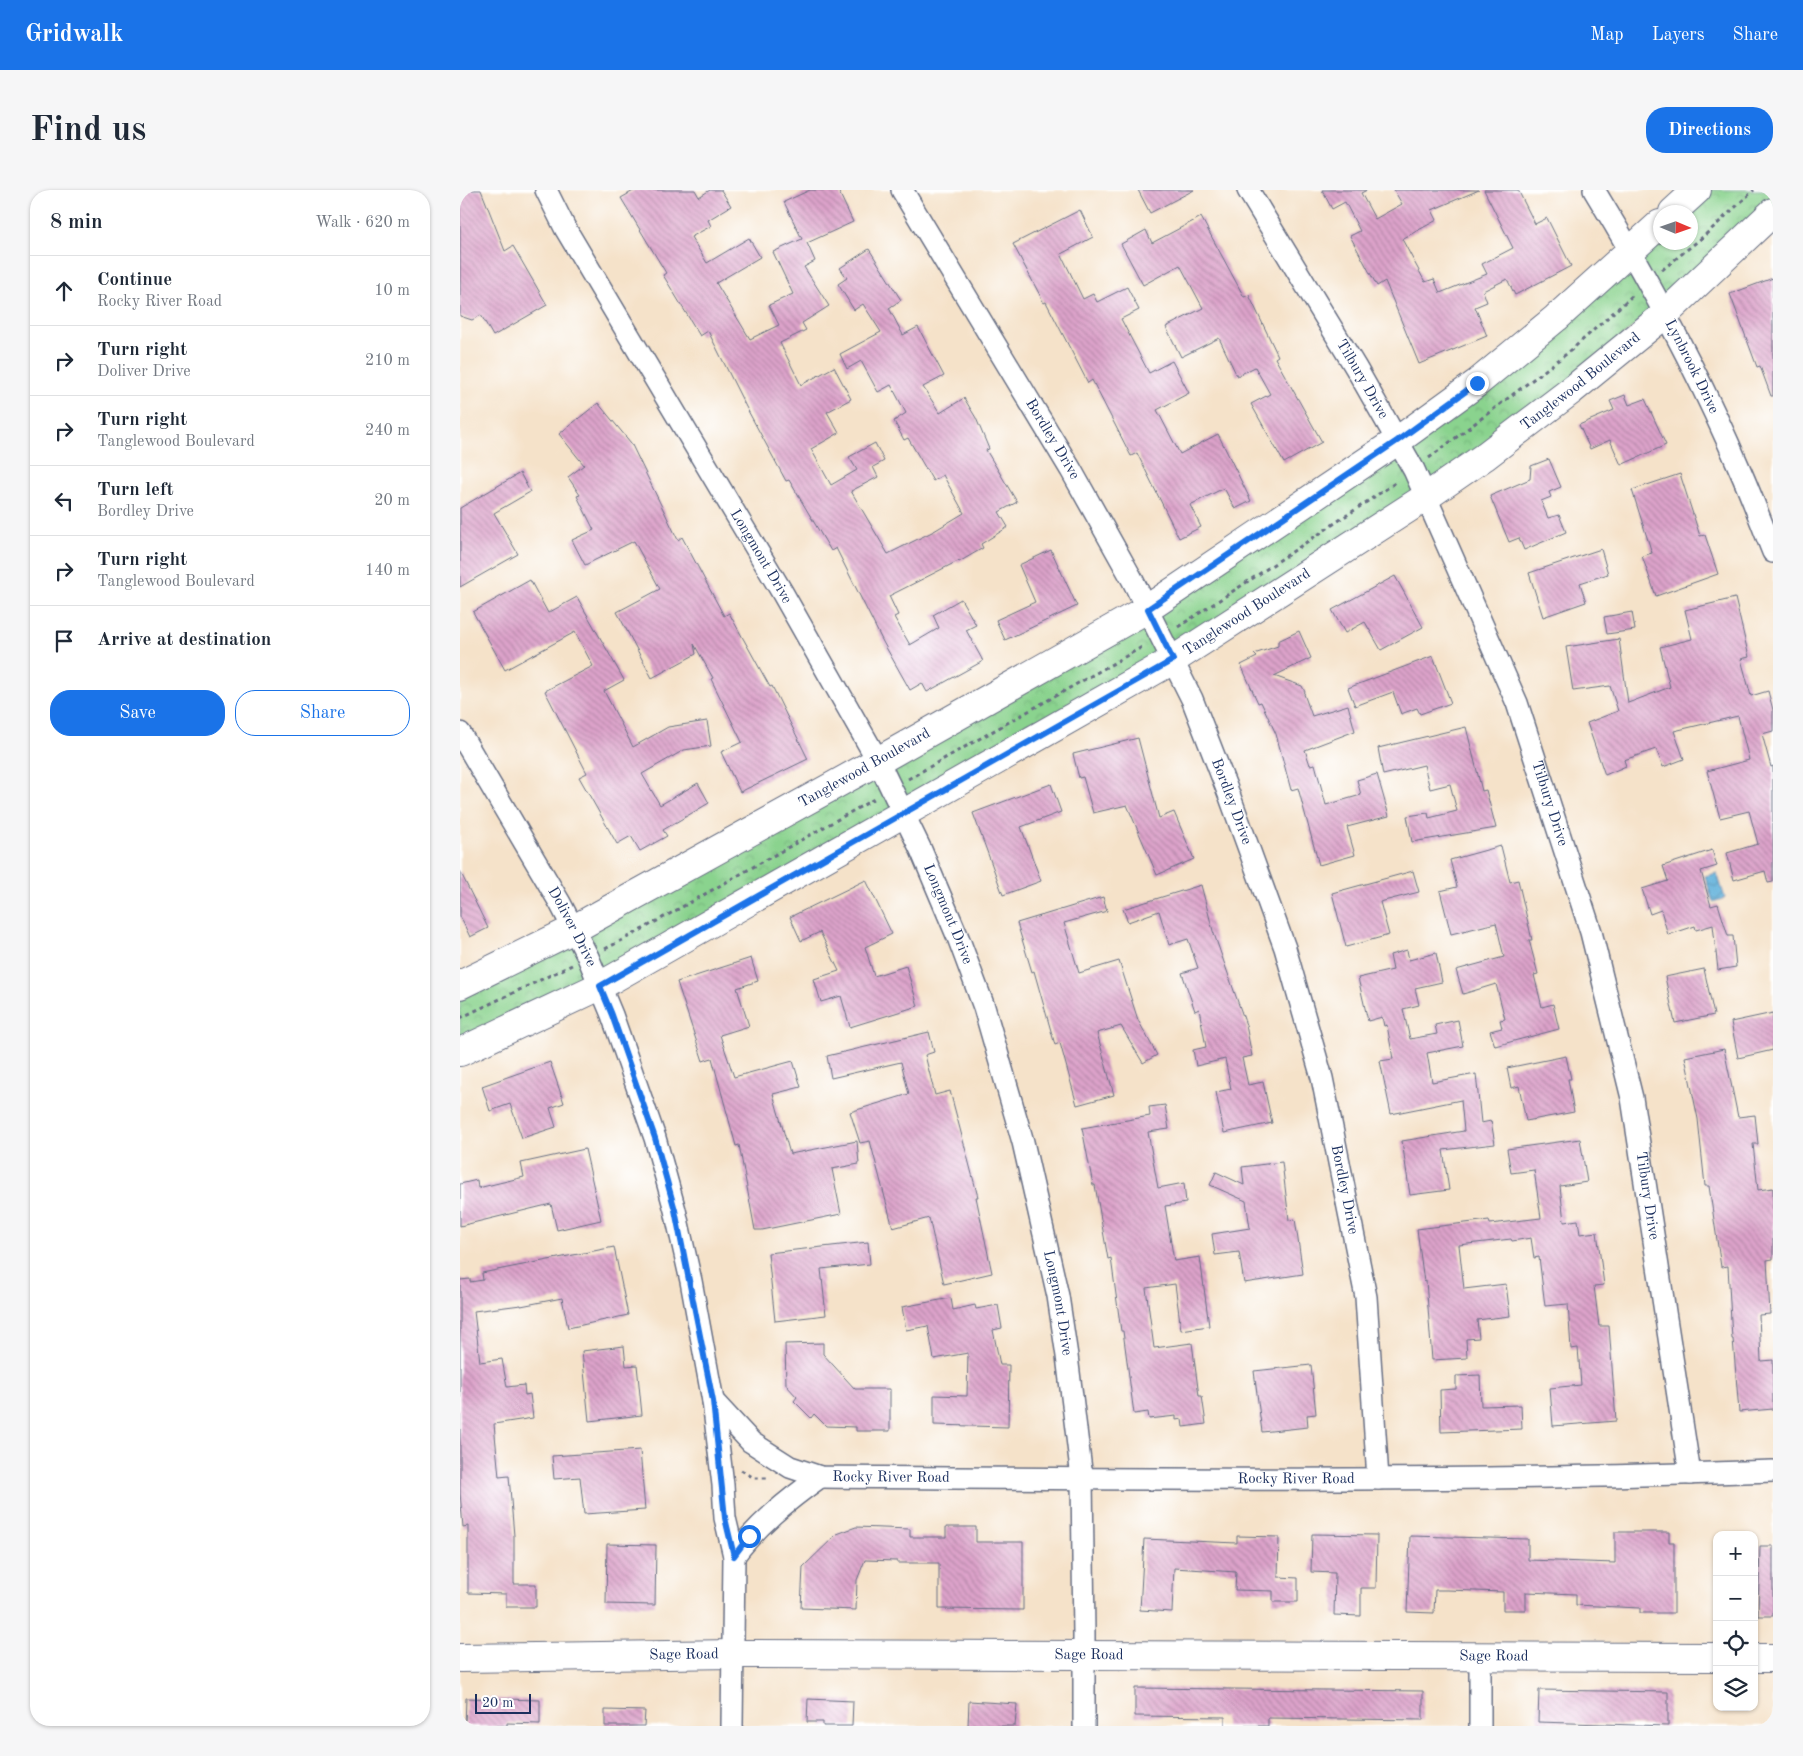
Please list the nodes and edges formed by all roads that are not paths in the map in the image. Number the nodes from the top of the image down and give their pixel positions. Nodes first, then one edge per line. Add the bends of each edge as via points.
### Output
1 (546, 190) edge
2 (902, 190) edge
3 (1248, 190) edge
4 (1594, 190) edge
5 (1697, 190) edge
6 (1681, 205) edge
7 (1773, 212) edge
8 (1653, 231) edge
9 (1630, 252) junction
10 (1664, 315) junction
11 (1397, 441) junction
12 (1426, 497) junction
13 (1773, 552) edge
14 (1148, 609) junction
15 (1173, 660) junction
16 (460, 733) edge
17 (878, 761) junction
18 (904, 813) junction
19 (574, 929) junction
20 (460, 985) edge
21 (600, 986) junction
22 (460, 1052) edge
23 (713, 1401) junction
24 (1773, 1471) edge
25 (1690, 1474) junction
26 (820, 1477) junction
27 (1082, 1478) junction
28 (1378, 1478) junction
29 (734, 1556) junction
30 (733, 1654) junction
31 (1084, 1655) junction
32 (1480, 1656) junction
33 (460, 1658) edge
34 (1713, 1658) edge
35 (1758, 1658) edge
36 (1773, 1658) edge
37 (732, 1726) edge
38 (1084, 1726) edge
39 (1480, 1726) edge

1 - 17 street, Longmont Drive via 565,228 782,592
2 - 14 street, Bordley Drive via 1071,470
3 - 11 street, Tilbury Drive
4 - 9 street, Lynbrook Drive
5 - 6 street
7 - 10 street, Tanglewood Boulevard
8 - 9 street, Tanglewood Boulevard
9 - 10 street, Lynbrook Drive
9 - 11 street, Tanglewood Boulevard via 1477,383
10 - 12 street, Tanglewood Boulevard via 1572,390
10 - 13 street, Lynbrook Drive via 1740,470
11 - 12 street, Tilbury Drive
11 - 14 street, Tanglewood Boulevard
12 - 15 street, Tanglewood Boulevard
12 - 25 street, Tilbury Drive via 1517,703 1591,932 1632,1098
14 - 15 street, Bordley Drive
14 - 17 street, Tanglewood Boulevard
15 - 18 street, Tanglewood Boulevard
15 - 28 street, Bordley Drive via 1227,788 1285,948 1322,1078 1366,1297
16 - 19 street, Doliver Drive
17 - 18 street, Longmont Drive
17 - 19 street, Tanglewood Boulevard
18 - 21 street, Tanglewood Boulevard
18 - 27 street, Longmont Drive via 984,1006 1024,1142 1058,1296
19 - 20 street, Tanglewood Boulevard
19 - 21 street, Doliver Drive
21 - 22 street, Tanglewood Boulevard
21 - 23 street, Doliver Drive via 655,1138 675,1210
23 - 26 street, Rocky River Road via 751,1442 790,1468
23 - 29 street, Doliver Drive via 725,1518
24 - 25 street, Rocky River Road
25 - 28 street, Rocky River Road
26 - 27 street, Rocky River Road
26 - 29 street, Rocky River Road via 790,1498
27 - 28 street, Rocky River Road
27 - 31 street, Longmont Drive
29 - 30 street, Doliver Drive
30 - 31 street, Sage Road
30 - 33 street, Sage Road
30 - 37 street, Doliver Drive
31 - 32 street, Sage Road
31 - 38 street, Longmont Drive
32 - 34 street, Sage Road
32 - 39 street
35 - 36 street

